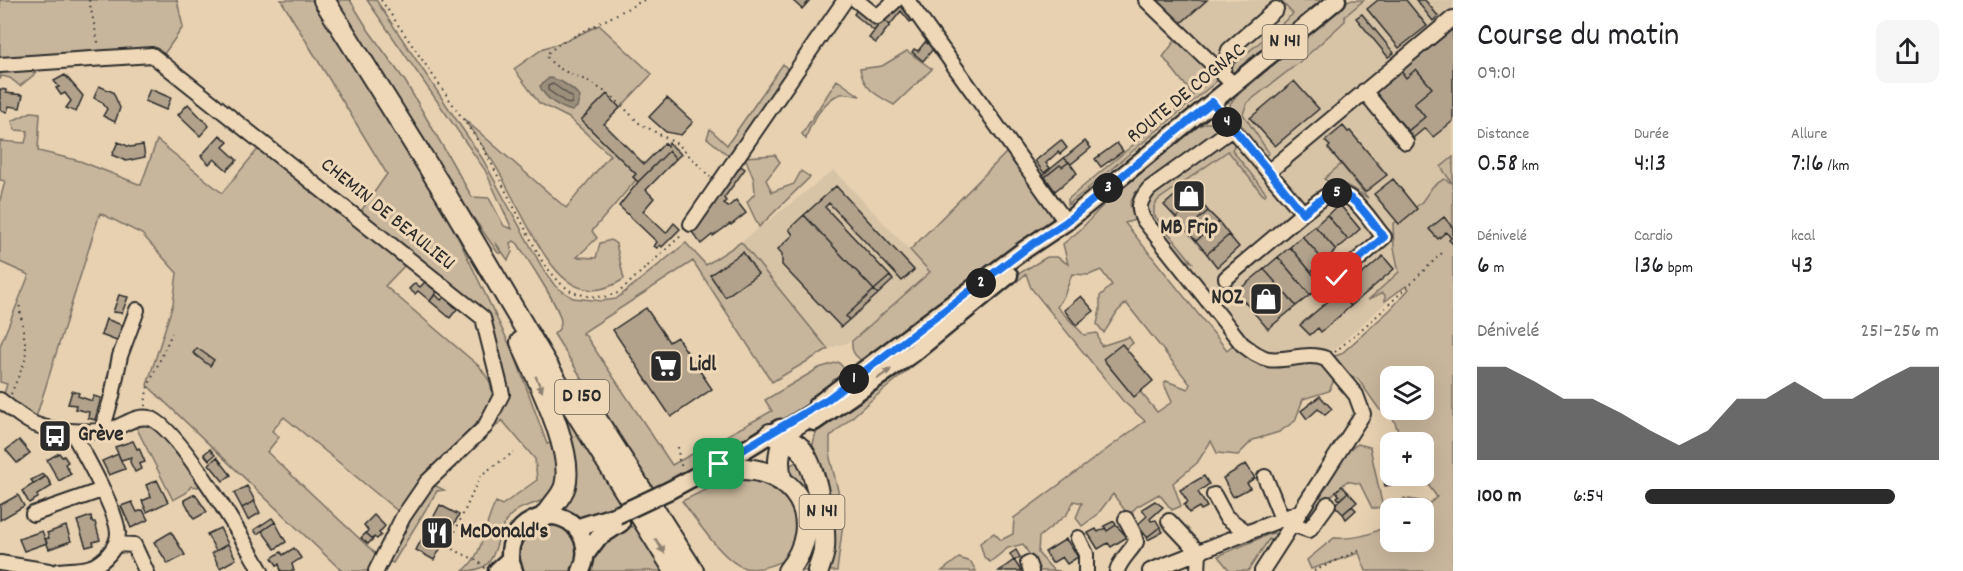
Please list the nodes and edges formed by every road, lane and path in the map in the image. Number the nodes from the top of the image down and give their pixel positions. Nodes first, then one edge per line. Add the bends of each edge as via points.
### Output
1 (89, 0) edge
2 (324, 0) edge
3 (381, 0) edge
4 (644, 0) edge
5 (845, 0) edge
6 (856, 0) edge
7 (896, 0) edge
8 (906, 0) edge
9 (1146, 0) edge
10 (1337, 0) edge
11 (1276, 9) dead end
12 (1453, 18) edge
13 (102, 58) junction
14 (0, 65) edge
15 (1228, 79) junction
16 (1364, 91) junction
17 (1212, 102) junction
18 (1232, 129) junction
19 (1406, 142) dead end
20 (1268, 172) junction
21 (718, 185) junction
22 (445, 193) junction
23 (1303, 213) junction
24 (1066, 222) junction
25 (692, 224) joint
26 (1443, 252) dead end
27 (1226, 278) dead end
28 (1337, 278) dead end
29 (19, 303) dead end
30 (137, 310) dead end
31 (172, 333) dead end
32 (1326, 359) junction
33 (828, 399) joint
34 (3, 402) edge
35 (147, 418) junction
36 (813, 423) junction
37 (102, 431) junction
38 (72, 432) junction
39 (777, 437) junction
40 (678, 447) dead end
41 (514, 452) dead end
42 (804, 454) junction
43 (679, 461) dead end
44 (732, 469) junction
45 (1265, 477) dead end
46 (781, 479) junction
47 (102, 490) junction
48 (672, 494) junction
49 (1214, 495) dead end
50 (1328, 504) dead end
51 (33, 514) dead end
52 (545, 516) junction
53 (619, 519) junction
54 (1126, 519) dead end
55 (1169, 521) dead end
56 (1287, 522) junction
57 (576, 528) junction
58 (1248, 533) junction
59 (672, 537) junction
60 (1078, 538) dead end
61 (117, 544) junction
62 (1362, 549) dead end
63 (1199, 552) junction
64 (586, 554) junction
65 (0, 563) edge
66 (512, 565) edge
67 (91, 569) edge
68 (49, 571) edge
69 (58, 571) edge
70 (146, 571) edge
71 (261, 571) edge
72 (376, 571) edge
73 (488, 571) edge
74 (497, 571) edge
75 (582, 571) edge
76 (675, 571) edge
77 (693, 571) edge
78 (704, 571) edge
79 (788, 571) edge
80 (818, 571) edge
81 (1086, 571) edge
82 (1117, 571) edge
83 (1150, 571) edge
84 (1198, 571) edge
85 (1262, 571) edge
86 (1314, 571) edge

1 - 13 path
2 - 22 highway
3 - 25 path via 485,151 543,263 572,292 604,297 618,293
4 - 21 path via 559,44 547,57 564,71 613,97 639,123 679,145
5 - 21 street
6 - 7 street via 877,17
8 - 24 street
9 - 15 street
10 - 15 main road, ROUTE DE COGNAC / N 141
11 - 15 street via 1229,50
12 - 16 street
13 - 14 street, CHEMIN DE BEAULIEU
13 - 72 street, CHEMIN DE BEAULIEU via 152,55 483,318 502,394 485,427 428,482 403,518
15 - 17 main road, ROUTE DE COGNAC / N 141
16 - 19 street
16 - 20 street
17 - 18 street
17 - 24 main road, ROUTE DE COGNAC / N 141
18 - 20 street
18 - 32 street via 1149,189 1141,198 1139,210 1242,344 1269,359
20 - 23 street
21 - 25 street
22 -> 52 highway via 462,237 516,331 563,449 565,488
22 - 59 highway, D 150 via 492,257
22 -> 76 highway, D 150
23 - 27 street
23 - 28 street via 1327,195 1340,193 1350,197 1384,237
24 - 33 main road, ROUTE DE COGNAC / N 141
36 -> 24 main road, ROUTE DE COGNAC / N 141 via 942,330
26 - 32 path
29 - 34 path via 25,361
30 - 37 street via 120,356
31 - 35 path via 147,389
32 - 56 street via 1356,394 1363,414 1300,512
33 - 39 highway via 819,410
34 - 38 street via 34,424
35 - 37 street
35 - 71 street via 169,432 223,504
36 - 39 main road, ROUTE DE COGNAC / N 141
36 - 42 highway
37 - 38 street
38 - 47 street
39 - 42 highway via 799,446
39 - 44 main road, ROUTE DE COGNAC / N 141
39 - 46 highway
39 - 48 main road, ROUTE DE COGNAC / N 141
40 - 43 path
41 - 73 path via 481,475 448,547 478,561
42 - 80 highway, N 141 via 824,520 825,550
44 - 46 highway via 754,470
44 - 48 main road, ROUTE DE COGNAC / N 141
45 - 56 street
46 - 79 highway via 802,506 807,531 801,552
47 - 51 street
47 - 61 street via 118,531
48 - 53 main road, ROUTE DE COGNAC / N 141
49 - 58 street via 1226,517
50 - 56 street via 1309,530
52 - 57 main road via 562,518
52 - 66 main road via 523,525 515,535 510,546
53 - 57 main road, ROUTE DE COGNAC / N 141
53 - 64 main road, ROUTE DE COGNAC / N 141
54 - 82 street via 1136,542
55 - 63 street
56 - 58 street
56 - 85 street
57 - 64 main road
58 - 63 street
59 - 77 highway, D 150
59 - 78 highway
60 - 81 street via 1086,554
61 - 67 street
61 - 70 street via 134,545
62 - 86 path
63 - 83 street
63 - 84 street
64 - 75 main road, N 141
65 - 68 street
66 - 74 main road
67 - 69 street

